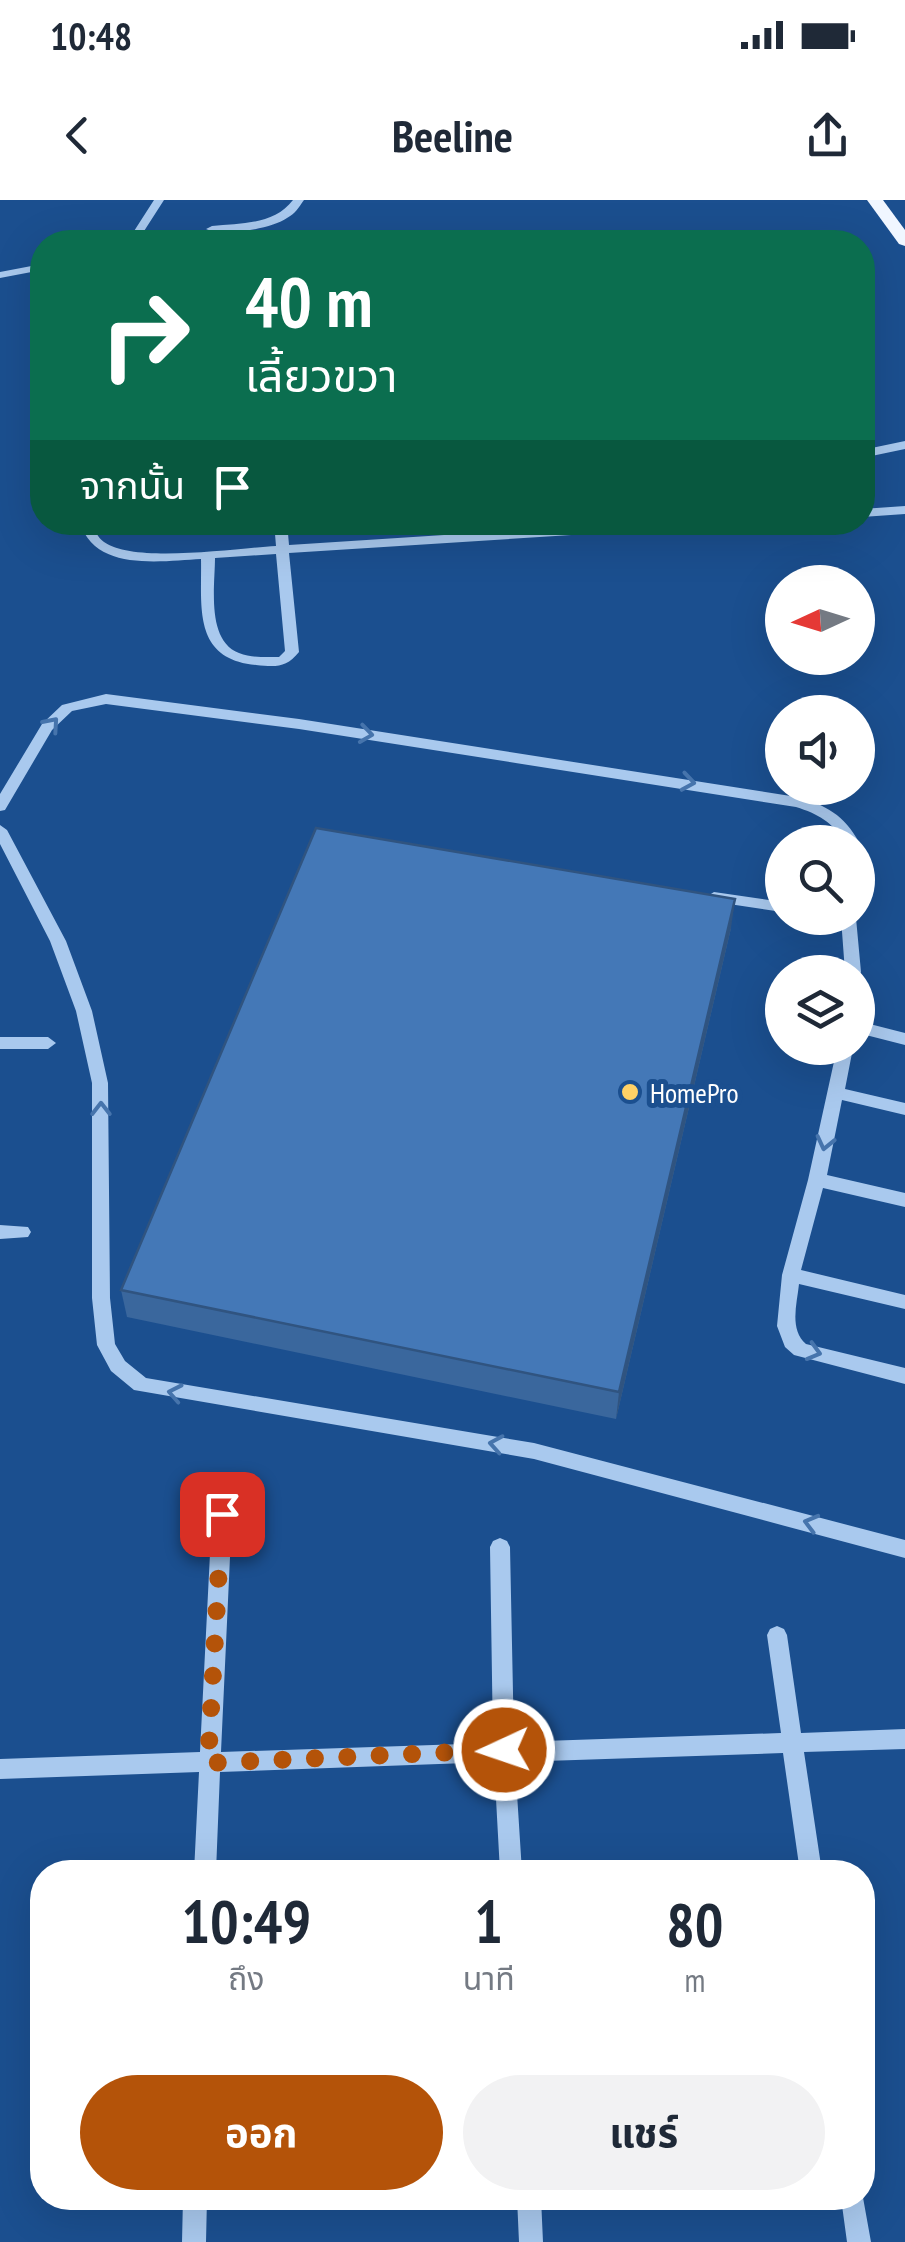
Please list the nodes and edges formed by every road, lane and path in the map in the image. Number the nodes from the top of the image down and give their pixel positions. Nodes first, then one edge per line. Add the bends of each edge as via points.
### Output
1 (160, 200) edge
2 (299, 200) edge
3 (876, 200) edge
4 (212, 229) dead end
5 (140, 230) edge
6 (905, 241) edge
7 (30, 269) edge
8 (0, 275) edge
9 (905, 445) edge
10 (875, 451) edge
11 (905, 510) edge
12 (875, 511) edge
13 (89, 535) edge
14 (281, 535) edge
15 (520, 535) edge
16 (282, 551) junction
17 (208, 556) junction
18 (0, 806) edge
19 (842, 825) edge
20 (0, 830) edge
21 (706, 896) edge
22 (765, 905) edge
23 (875, 1031) edge
24 (905, 1039) edge
25 (0, 1043) edge
26 (48, 1043) dead end
27 (842, 1065) edge
28 (837, 1093) junction
29 (905, 1109) edge
30 (817, 1180) junction
31 (905, 1200) edge
32 (0, 1232) edge
33 (22, 1232) dead end
34 (791, 1276) junction
35 (905, 1302) edge
36 (905, 1376) edge
37 (222, 1514) dead end
38 (500, 1547) dead end
39 (905, 1548) edge
40 (777, 1635) dead end
41 (905, 1739) edge
42 (794, 1743) junction
43 (504, 1750) junction
44 (208, 1763) junction
45 (0, 1769) edge
46 (205, 1860) edge
47 (510, 1860) edge
48 (809, 1860) edge
49 (195, 2210) edge
50 (530, 2210) edge
51 (855, 2210) edge
52 (194, 2242) edge
53 (532, 2242) edge
54 (859, 2242) edge

1 - 5 street
2 - 4 street via 272,221
3 - 6 main road
7 - 8 street
9 - 10 street
11 - 12 street
13 - 17 street via 116,554
14 - 16 street
15 - 16 street
16 - 17 street
16 - 17 street via 292,652 284,662 240,661 219,650 212,636
18 -> 19 street via 47,727 67,708 106,700 798,802 831,813
39 -> 20 street via 534,1451 141,1385 106,1346 100,1082 84,1011 58,942
21 - 22 street
23 - 24 street
25 - 26 street
27 - 28 street
28 - 29 street
28 -> 30 street
30 - 31 street
30 - 34 street
32 - 33 street
34 - 35 street
34 -> 36 street via 786,1326 800,1350
37 - 44 street
38 - 43 street
40 - 42 street
41 - 42 street
42 - 43 street
42 - 48 street
43 - 44 street
43 - 47 street
44 - 45 street
44 - 46 street
49 - 52 street
50 - 53 street
51 - 54 street

